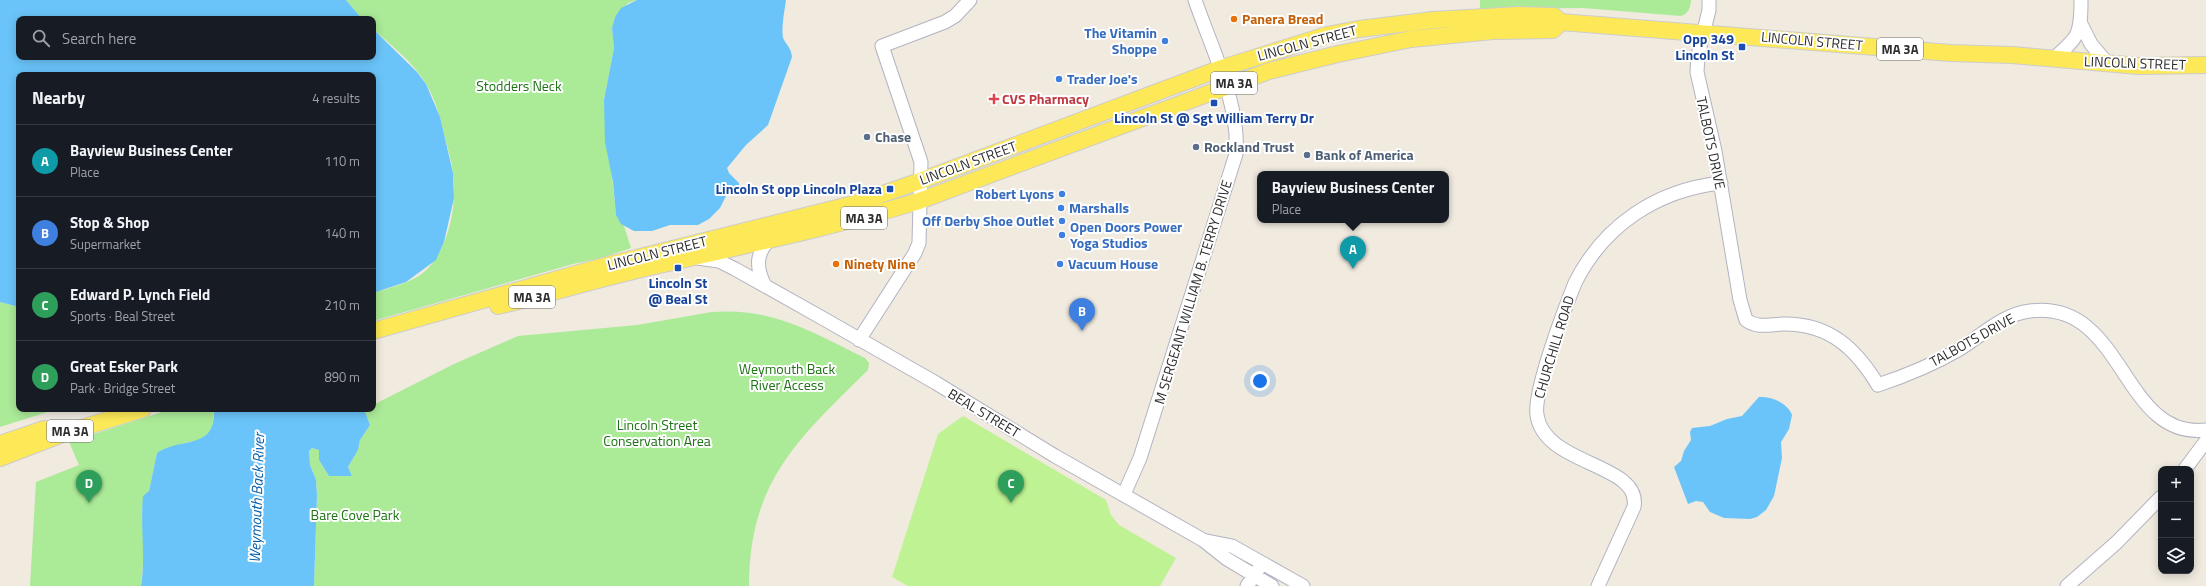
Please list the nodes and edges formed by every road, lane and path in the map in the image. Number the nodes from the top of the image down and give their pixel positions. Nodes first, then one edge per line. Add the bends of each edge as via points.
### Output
1 (970, 0) edge
2 (1195, 0) edge
3 (1709, 0) edge
4 (2081, 0) edge
5 (1562, 22) junction
6 (2081, 24) junction
7 (1703, 33) junction
8 (2053, 59) junction
9 (2108, 64) junction
10 (2206, 65) edge
11 (1219, 69) junction
12 (1226, 86) junction
13 (920, 181) junction
14 (1721, 183) junction
15 (919, 201) junction
16 (767, 242) junction
17 (693, 258) junction
18 (765, 286) junction
19 (376, 330) edge
20 (859, 340) junction
21 (376, 341) edge
22 (101, 412) edge
23 (133, 412) edge
24 (2206, 430) edge
25 (2206, 441) edge
26 (0, 444) edge
27 (0, 458) edge
28 (2187, 466) edge
29 (1124, 494) junction
30 (2158, 500) edge
31 (1204, 540) junction
32 (1262, 563) junction
33 (1250, 581) edge
34 (1272, 586) edge
35 (1303, 586) edge
36 (1598, 586) edge
37 (2067, 586) edge

1 - 13 street via 955,16 945,22 882,46 921,162
2 - 11 street, M SERGEANT WILLIAM B. TERRY DRIVE
3 - 7 street, TALBOTS DRIVE
4 - 6 street
5 - 7 main road, LINCOLN STREET / MA 3A
5 - 11 main road, LINCOLN STREET / MA 3A via 1554,16 1519,15 1387,25 1312,40
5 - 12 main road, LINCOLN STREET / MA 3A via 1553,30 1493,31 1374,46 1269,71
6 - 8 street via 2073,41
6 - 9 street via 2092,44
7 - 8 main road, LINCOLN STREET / MA 3A
7 - 14 street, TALBOTS DRIVE via 1697,72
8 - 9 main road, LINCOLN STREET / MA 3A
9 - 10 main road, LINCOLN STREET / MA 3A
11 - 12 street, M SERGEANT WILLIAM B. TERRY DRIVE
11 - 13 main road, LINCOLN STREET / MA 3A
12 - 15 main road, LINCOLN STREET / MA 3A
12 - 29 street, M SERGEANT WILLIAM B. TERRY DRIVE via 1237,131 1236,154 1140,458
13 - 15 street
13 - 19 main road, LINCOLN STREET / MA 3A via 845,206 604,266
14 - 24 street, TALBOTS DRIVE via 1740,300 1746,320 1751,323 1803,326 1826,333 1859,356 1878,385 1946,357 2011,317 2029,311 2056,311 2080,321 2094,331 2134,390 2155,412 2179,427
14 - 36 street, CHURCHILL ROAD via 1695,187 1656,200 1637,211 1602,242 1583,267 1574,287 1538,394 1537,415 1545,435 1570,454 1627,482 1634,494 1634,507
15 - 16 main road, LINCOLN STREET / MA 3A
15 - 20 street via 919,243 916,252
16 - 17 main road, LINCOLN STREET / MA 3A
16 - 18 street via 759,253 758,261 758,269
17 - 18 street, BEAL STREET via 719,261
17 - 21 main road, LINCOLN STREET / MA 3A via 578,285
18 - 20 street, BEAL STREET
20 - 29 street, BEAL STREET
22 - 26 main road, MA 3A
23 - 27 main road, MA 3A via 65,433
25 - 28 street
29 - 31 street, BEAL STREET
30 - 37 street via 2116,543
31 - 32 street, BEAL STREET via 1232,546
31 - 33 street, BEAL STREET
32 - 33 street
32 - 35 street, BEAL STREET
33 - 34 street, BEAL STREET

